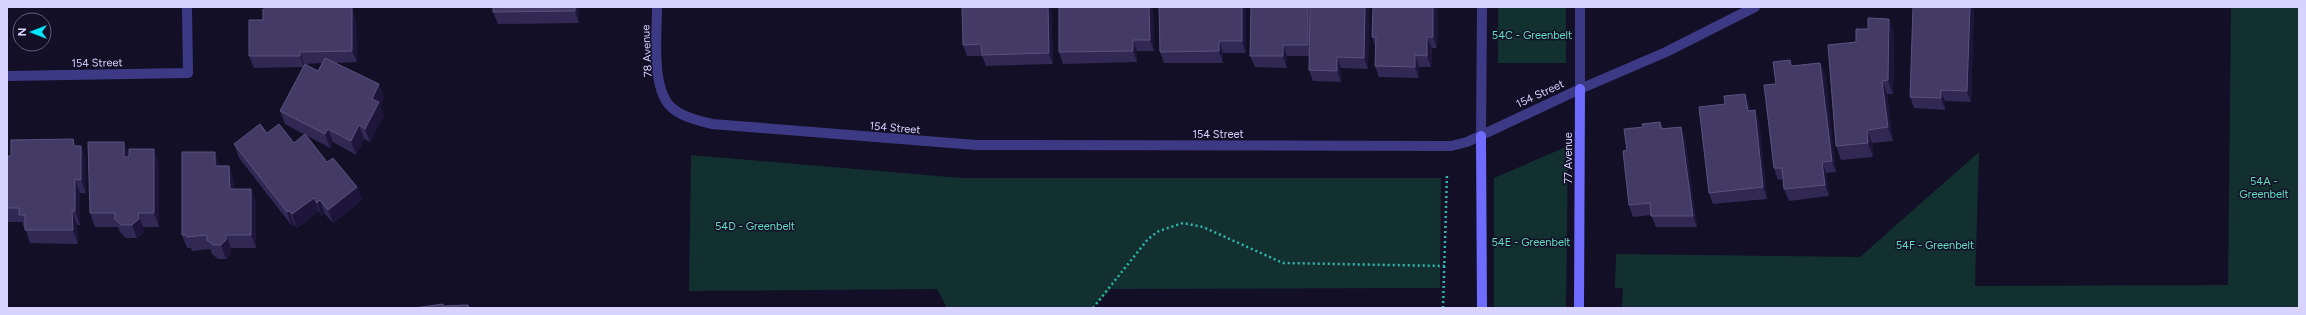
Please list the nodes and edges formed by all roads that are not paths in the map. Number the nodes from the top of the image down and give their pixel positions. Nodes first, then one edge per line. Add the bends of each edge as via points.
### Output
1 (187, 7) edge
2 (657, 7) edge
3 (1482, 7) edge
4 (1580, 7) edge
5 (1755, 7) edge
6 (7, 76) edge
7 (1580, 89) junction
8 (664, 93) joint
9 (1481, 136) junction
10 (1482, 308) edge
11 (1580, 308) edge

1 - 6 street, 154 Street via 188,74
2 - 8 street, 78 Avenue via 658,71
3 - 9 street
4 - 7 street, 77 Avenue
5 - 7 street, 154 Street via 1666,52
7 - 9 street, 154 Street
7 - 11 street, 77 Avenue
8 - 9 street, 154 Street via 670,105 678,112 688,118 712,124 941,144 1450,146
9 - 10 street

